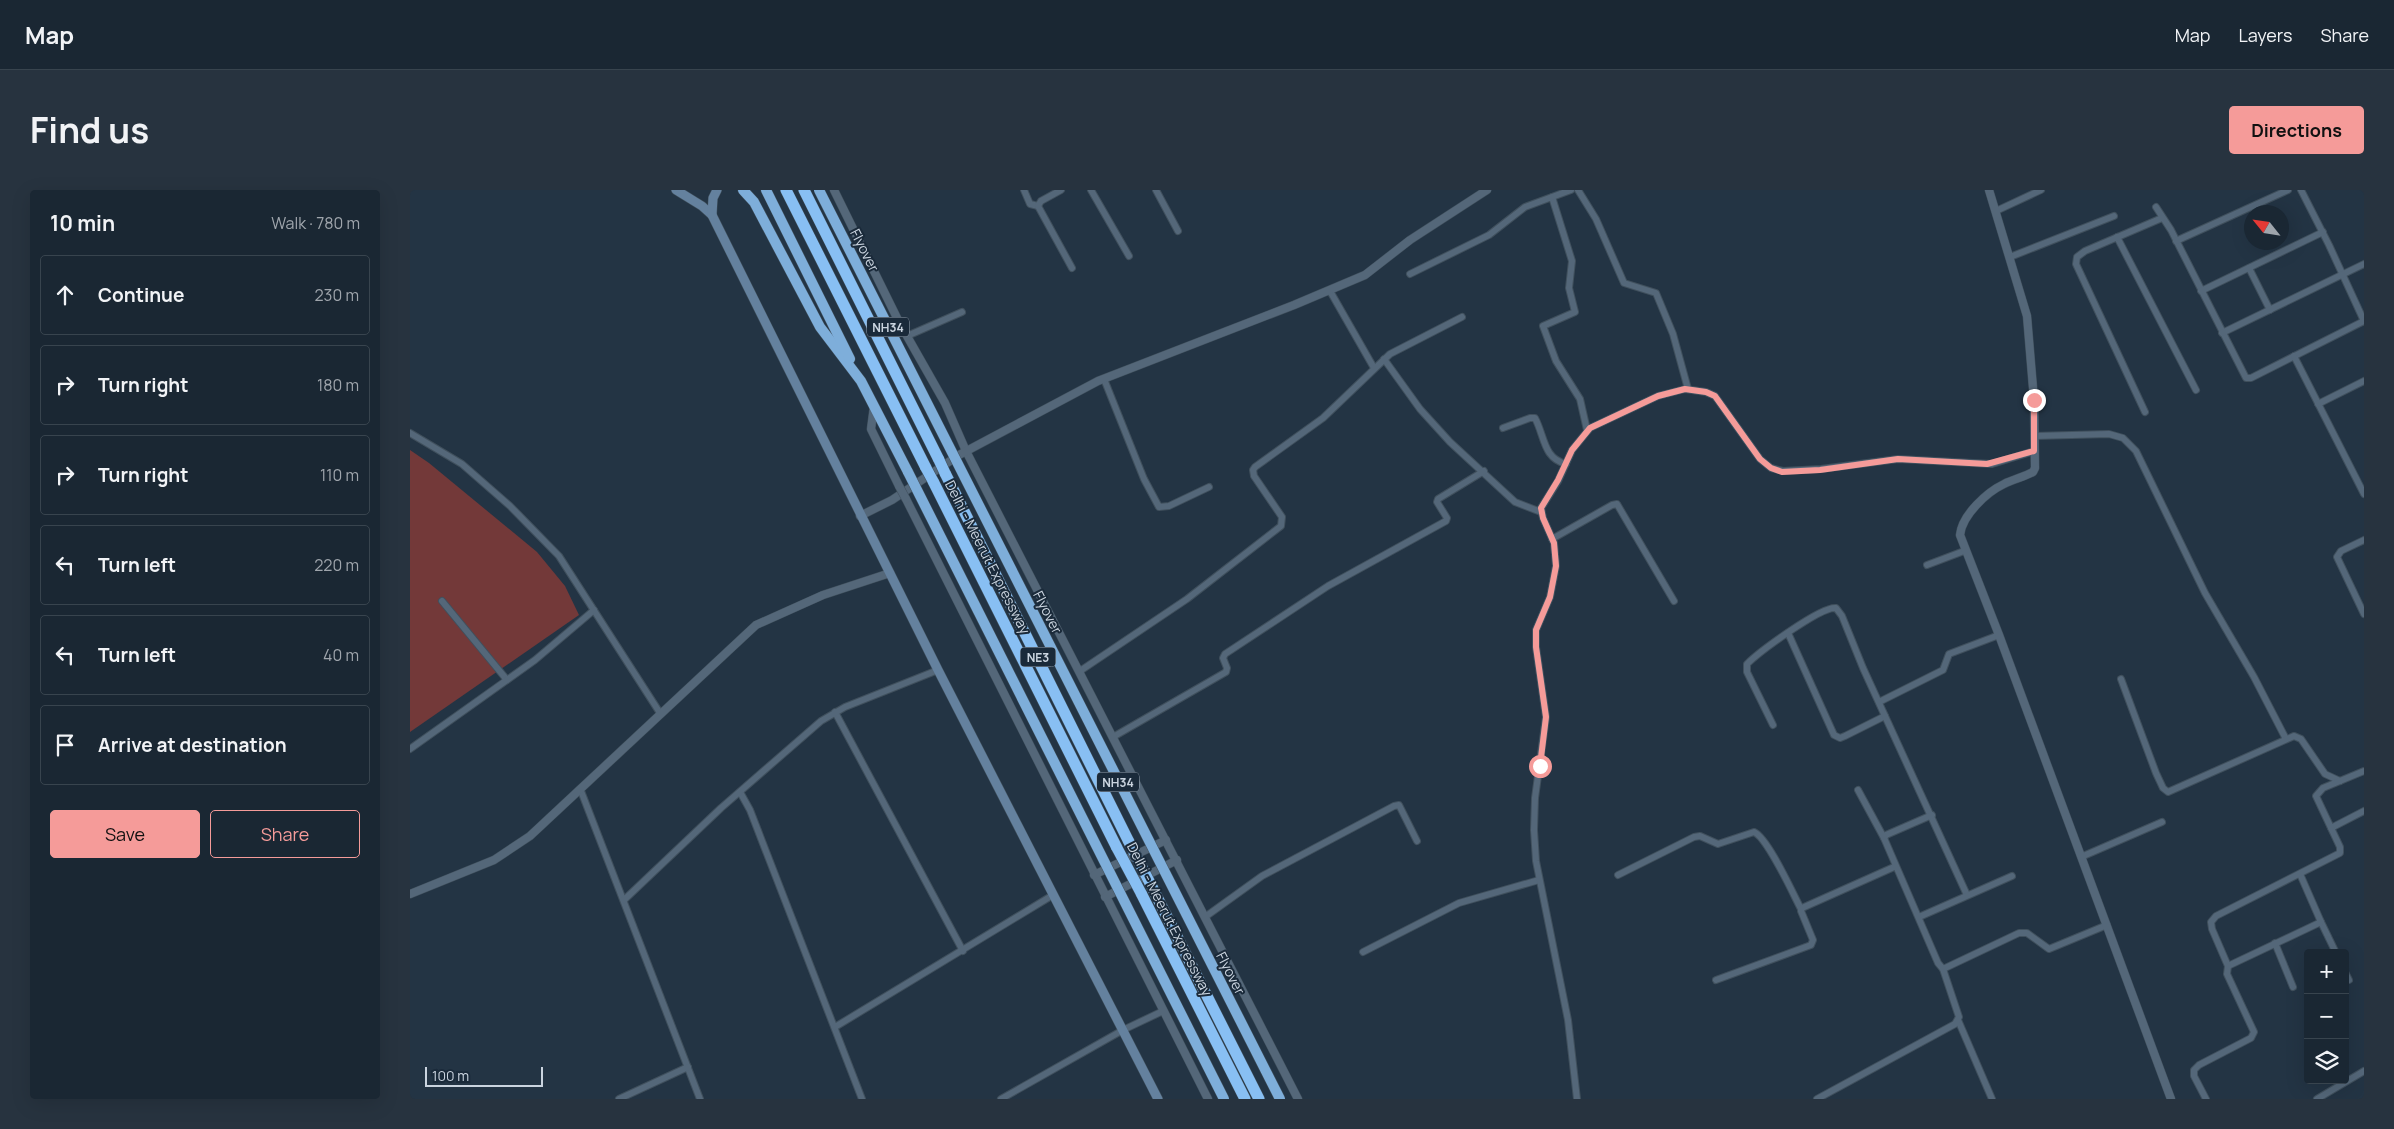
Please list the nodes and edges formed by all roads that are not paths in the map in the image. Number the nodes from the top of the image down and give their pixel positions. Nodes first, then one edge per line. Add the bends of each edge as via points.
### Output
1 (676, 190) edge
2 (717, 190) edge
3 (743, 190) edge
4 (766, 190) edge
5 (786, 190) edge
6 (804, 190) edge
7 (819, 190) edge
8 (834, 190) edge
9 (1024, 190) edge
10 (1061, 190) edge
11 (1091, 190) edge
12 (1156, 190) edge
13 (1487, 190) edge
14 (1571, 190) edge
15 (1578, 190) edge
16 (1989, 190) edge
17 (2041, 190) edge
18 (2288, 190) edge
19 (2301, 190) edge
20 (1552, 197) junction
21 (1038, 206) junction
22 (2156, 207) dead end
23 (1996, 211) junction
24 (712, 215) junction
25 (2114, 216) dead end
26 (2162, 218) junction
27 (1178, 231) dead end
28 (2323, 232) junction
29 (2117, 237) junction
30 (2176, 241) junction
31 (1129, 256) dead end
32 (2010, 257) junction
33 (2364, 264) edge
34 (1072, 268) dead end
35 (2249, 268) junction
36 (1410, 274) dead end
37 (2342, 275) junction
38 (1330, 291) junction
39 (2201, 291) junction
40 (2270, 310) junction
41 (962, 312) dead end
42 (1462, 317) dead end
43 (2364, 321) edge
44 (2222, 333) junction
45 (907, 336) junction
46 (2294, 356) junction
47 (1384, 359) junction
48 (1374, 368) junction
49 (1104, 379) junction
50 (861, 381) junction
51 (2364, 381) edge
52 (1688, 389) junction
53 (2196, 390) dead end
54 (2318, 404) junction
55 (874, 406) junction
56 (2145, 412) dead end
57 (1503, 428) dead end
58 (1587, 430) junction
59 (410, 433) edge
60 (2034, 436) junction
61 (966, 451) junction
62 (2034, 451) junction
63 (1566, 464) junction
64 (1484, 471) junction
65 (2361, 481) edge
66 (1209, 487) dead end
67 (2364, 494) edge
68 (1541, 512) junction
69 (860, 516) junction
70 (1552, 539) junction
71 (2364, 540) edge
72 (1964, 551) junction
73 (1926, 565) dead end
74 (890, 573) junction
75 (442, 601) dead end
76 (1674, 601) dead end
77 (2361, 602) edge
78 (594, 610) junction
79 (2364, 614) edge
80 (1788, 633) junction
81 (1999, 635) junction
82 (938, 670) junction
83 (1080, 671) junction
84 (2121, 678) dead end
85 (507, 680) junction
86 (1878, 702) junction
87 (835, 712) junction
88 (660, 713) junction
89 (1885, 716) junction
90 (1773, 725) dead end
91 (1113, 737) junction
92 (2286, 739) junction
93 (410, 750) edge
94 (2364, 771) edge
95 (2340, 781) junction
96 (1858, 790) dead end
97 (581, 791) junction
98 (740, 792) junction
99 (2364, 811) edge
100 (1932, 815) junction
101 (2162, 822) dead end
102 (2331, 828) junction
103 (1884, 838) junction
104 (1166, 840) junction
105 (1417, 841) dead end
106 (2081, 857) junction
107 (1177, 860) junction
108 (1894, 867) junction
109 (2300, 874) junction
110 (1094, 875) junction
111 (1618, 875) dead end
112 (2012, 876) dead end
113 (1540, 880) junction
114 (410, 894) edge
115 (1053, 895) junction
116 (1967, 895) junction
117 (1105, 897) junction
118 (624, 900) junction
119 (1801, 910) junction
120 (1205, 916) junction
121 (1919, 917) junction
122 (2322, 922) junction
123 (2107, 925) junction
124 (2275, 943) junction
125 (2334, 949) edge
126 (963, 951) junction
127 (1363, 952) dead end
128 (2228, 966) junction
129 (1943, 969) junction
130 (1716, 980) dead end
131 (2293, 987) dead end
132 (1163, 1011) junction
133 (1958, 1020) junction
134 (834, 1028) junction
135 (1123, 1030) junction
136 (688, 1067) junction
137 (2364, 1071) edge
138 (618, 1099) edge
139 (700, 1099) edge
140 (862, 1099) edge
141 (1001, 1099) edge
142 (1158, 1099) edge
143 (1208, 1099) edge
144 (1224, 1099) edge
145 (1244, 1099) edge
146 (1259, 1099) edge
147 (1280, 1099) edge
148 (1298, 1099) edge
149 (1578, 1099) edge
150 (1817, 1099) edge
151 (1992, 1099) edge
152 (2171, 1099) edge
153 (2206, 1099) edge
154 (2317, 1099) edge

1 - 24 main road
2 - 24 main road
3 - 50 highway via 754,202 820,327
4 - 50 highway
5 - 145 highway, Delhi - Meerut Expressway / NE3, bridge
6 - 146 highway, Delhi - Meerut Expressway / NE3, bridge
7 - 147 highway, Flyover / NH34, bridge
8 - 45 street
9 - 21 street via 1030,204
10 - 21 street
11 - 31 street
12 - 27 street
13 - 38 street via 1410,240 1365,275
14 - 20 street
15 - 52 street via 1596,219 1624,283 1656,293 1673,334
16 - 23 street
17 - 23 street
18 - 30 street
19 - 28 street
20 - 36 street via 1525,207 1490,235
20 - 58 street via 1572,261 1569,288 1575,312 1543,326 1563,374 1580,399
21 - 34 street
22 - 26 street
23 - 32 street
24 - 69 main road
25 - 32 street
26 - 29 street
26 - 30 street
28 - 35 street
28 - 37 street
29 - 53 street
29 - 56 street via 2085,251 2077,258 2076,264
30 - 39 street
32 - 60 street via 2028,324
33 - 37 street
35 - 39 street
35 - 40 street
37 - 40 street
37 - 43 street
38 - 48 street
38 - 49 street
39 - 44 street
40 - 44 street
41 - 45 street
42 - 47 street
43 - 46 street
44 - 46 street via 2246,378
45 - 61 street via 945,402
46 - 54 street
47 - 48 street
47 - 64 street via 1427,417
48 - 83 street via 1323,418 1253,470 1282,517 1281,526 1209,583
49 - 61 street
49 - 66 street via 1156,504 1162,508
50 - 55 highway
51 - 54 street
52 - 58 street via 1651,399
52 - 62 street via 1715,396 1760,459 1782,472 1898,459 1987,464
54 - 65 street
55 - 110 street, bridge via 871,429
55 - 144 highway, bridge
57 - 63 street via 1535,418 1550,456 1556,462
58 - 63 street
59 - 78 street via 462,464 510,506 559,556
60 - 62 street
60 - 92 street via 2109,434 2123,438 2136,451 2205,593 2257,681
61 - 69 street via 892,500
61 - 83 street
62 - 72 street via 2034,472 1996,489 1962,524 1960,535
63 - 68 street via 1542,504
64 - 68 street via 1515,502
64 - 91 street via 1438,499 1436,502 1446,521 1328,586 1225,654 1226,672
65 - 67 street
68 - 70 street
69 - 74 main road
70 - 76 street via 1617,504
70 - 113 street via 1556,556 1554,577 1550,597 1536,630 1546,717 1535,798 1534,830
71 - 77 street via 2341,550 2337,557
72 - 73 street
72 - 81 street
74 - 82 main road
74 - 88 street via 823,594 761,622
75 - 85 street
77 - 79 street
78 - 85 street
78 - 88 street
80 - 86 street via 1828,609 1836,608
80 - 89 street via 1834,735 1840,738
80 - 90 street via 1752,659 1746,668
81 - 86 street via 1949,654 1943,670
81 - 106 street
82 - 87 street
82 - 115 main road
83 - 91 street
84 - 92 street via 2156,773 2168,792
85 - 93 street
86 - 89 street
87 - 98 street
87 - 126 street
88 - 97 street
89 - 100 street
91 - 104 street
92 - 95 street via 2294,736 2301,739 2322,771
94 - 95 street
95 - 102 street via 2319,790 2316,796
96 - 103 street
97 - 114 street via 513,849
97 - 118 street
98 - 118 street
98 - 134 street via 750,810
99 - 102 street
100 - 103 street
100 - 116 street
101 - 106 street
102 - 109 street via 2340,853
103 - 108 street
104 - 107 street
104 - 110 street
105 - 120 street via 1403,810 1399,805 1394,806 1262,876
106 - 123 street
107 - 117 street
107 - 120 street
108 - 119 street
108 - 121 street
109 - 122 street
109 - 128 street via 2213,919 2212,929
110 - 117 street
111 - 119 street via 1698,836 1716,844 1754,832 1761,836 1770,850
112 - 116 street
113 - 127 street via 1459,903
113 - 149 street via 1568,1020
115 - 126 street
115 - 135 main road
116 - 121 street
117 - 132 street
118 - 136 street
119 - 130 street via 1813,940 1811,945
120 - 148 street
121 - 129 street
122 - 124 street
122 - 125 street
123 - 129 street via 2049,949 2027,932 2020,933
123 - 152 street
124 - 128 street
124 - 131 street
126 - 134 street
128 - 153 street via 2227,974 2254,1032 2251,1038 2194,1070
129 - 133 street
132 - 135 street
132 - 143 street
133 - 150 street
133 - 151 street
134 - 140 street
135 - 141 street
135 - 142 main road
136 - 138 street
136 - 139 street
137 - 154 street

